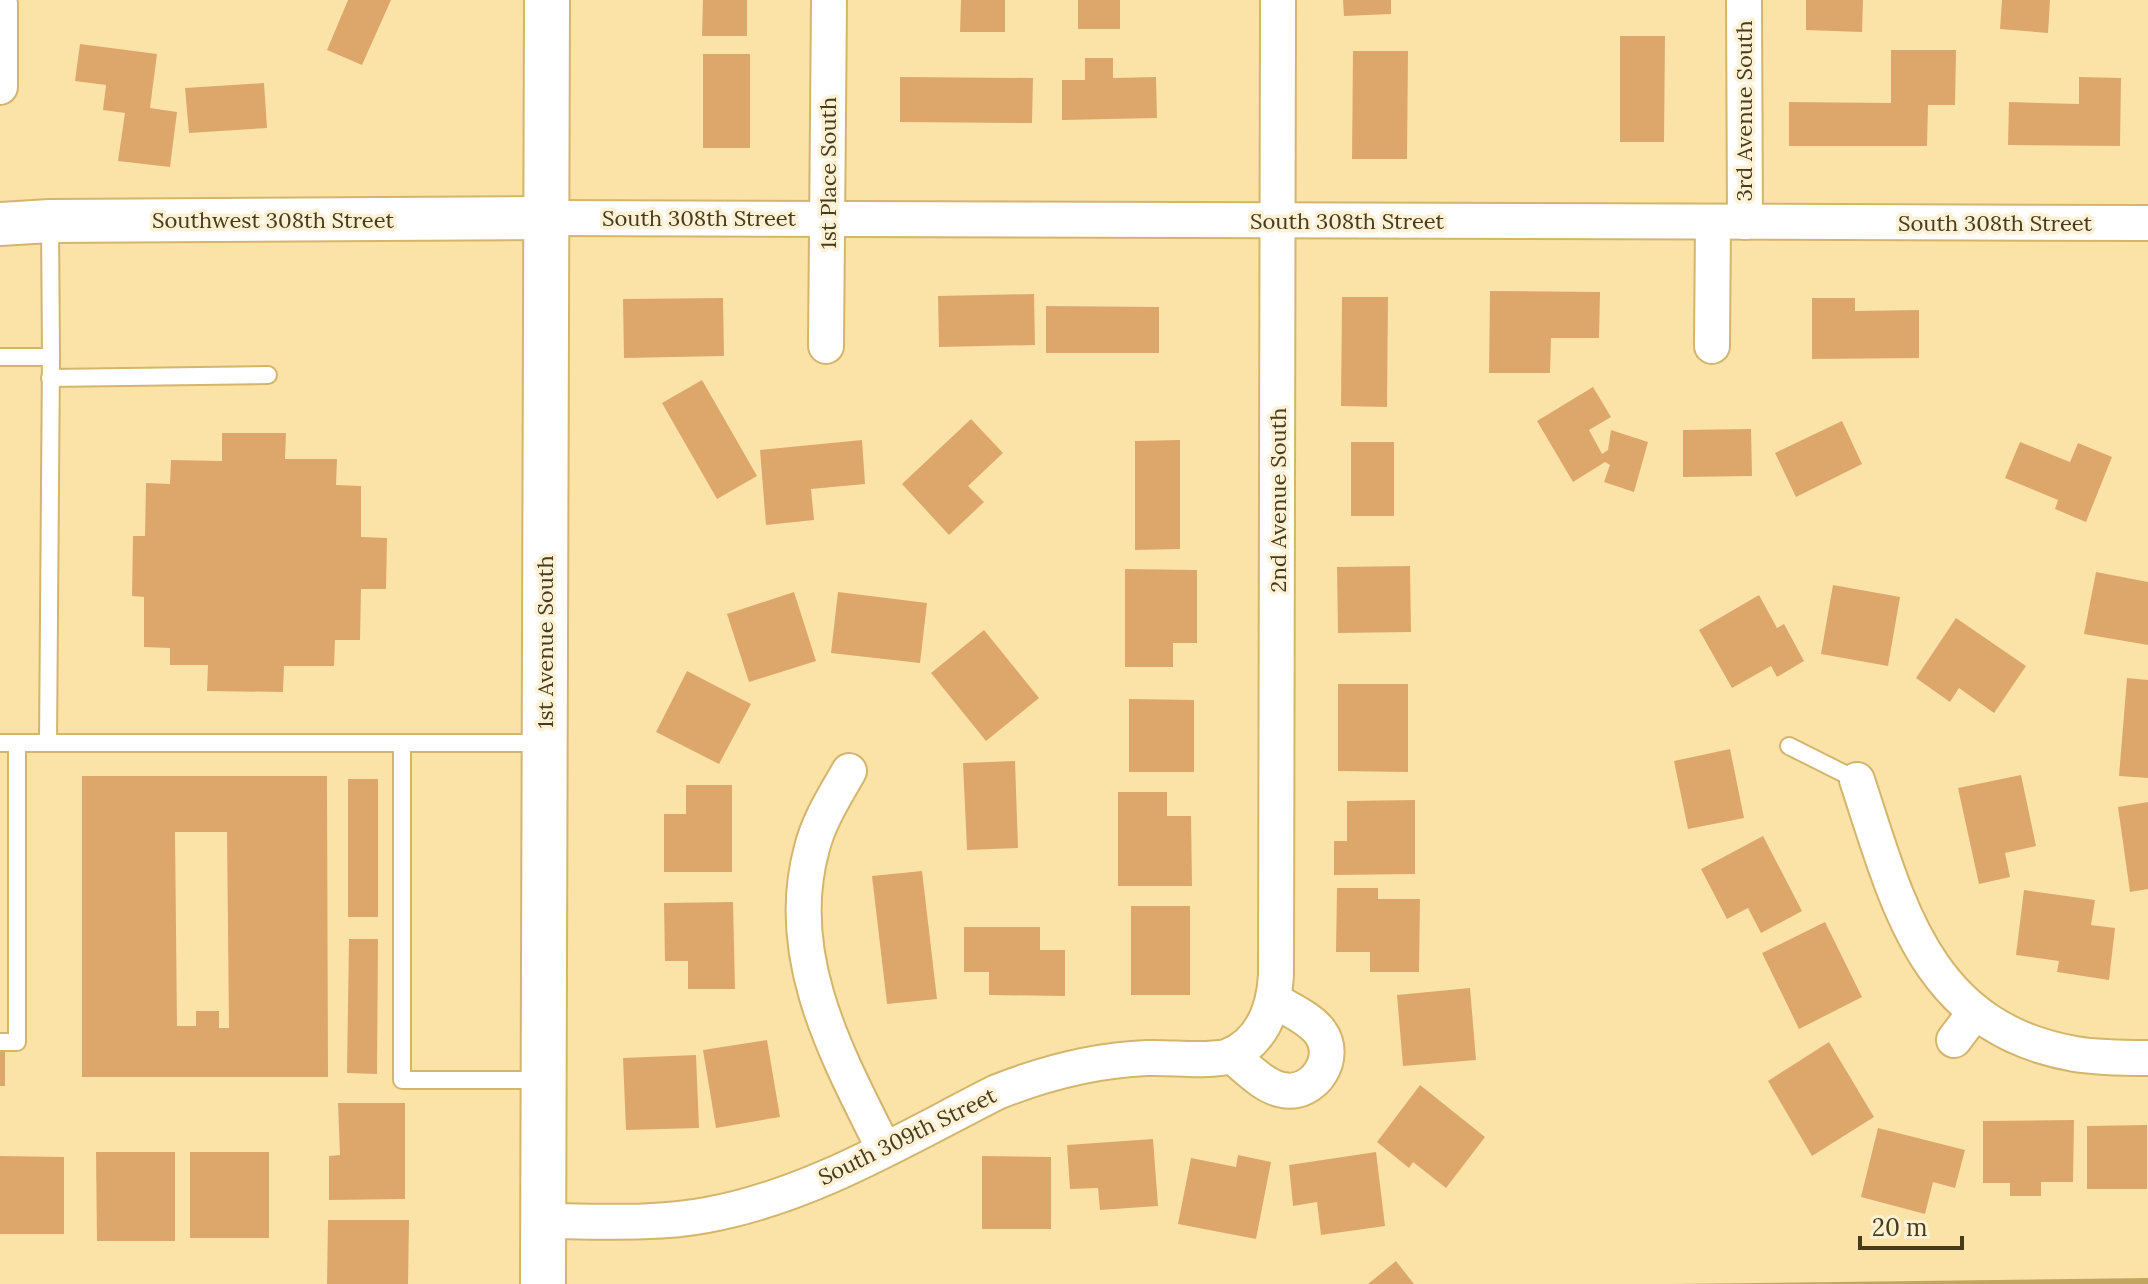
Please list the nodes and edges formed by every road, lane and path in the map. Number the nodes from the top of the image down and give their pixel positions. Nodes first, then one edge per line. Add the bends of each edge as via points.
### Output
1 (547, 0) edge
2 (829, 0) edge
3 (1278, 0) edge
4 (1744, 0) edge
5 (0, 4) edge
6 (0, 87) edge
7 (547, 218) junction
8 (829, 218) junction
9 (50, 221) junction
10 (1279, 221) junction
11 (1729, 222) junction
12 (2148, 223) edge
13 (0, 224) edge
14 (826, 346) dead end
15 (1712, 346) dead end
16 (0, 357) edge
17 (51, 357) junction
18 (268, 375) dead end
19 (50, 378) junction
20 (8, 743) edge
21 (48, 743) junction
22 (402, 743) junction
23 (545, 743) junction
24 (1789, 746) dead end
25 (849, 771) dead end
26 (1857, 780) joint
27 (1975, 1012) junction
28 (1268, 1014) junction
29 (1954, 1040) dead end
30 (0, 1042) edge
31 (1231, 1055) junction
32 (2148, 1058) edge
33 (544, 1080) junction
34 (884, 1149) junction
35 (543, 1221) junction
36 (543, 1284) edge

1 - 7 main road, 1st Avenue South
2 - 8 street, 1st Place South
3 - 10 street, 2nd Avenue South
4 - 11 street, 3rd Avenue South
5 - 6 street
7 - 8 street, South 308th Street
7 - 9 street, Southwest 308th Street
7 - 23 main road, 1st Avenue South
8 - 10 street, South 308th Street
8 - 14 street, 1st Place South
9 - 13 street, Southwest 308th Street
9 - 17 lane
10 - 11 street, South 308th Street
10 - 28 street, 2nd Avenue South via 1276,919
11 - 12 street, South 308th Street
11 - 15 street, 3rd Avenue South
16 - 17 lane
17 - 19 lane
18 - 19 lane
19 - 21 lane
20 - 21 lane
20 - 30 lane via 17,1042
21 - 22 lane
22 - 23 lane
22 - 33 lane via 402,1080
23 - 33 main road, 1st Avenue South
24 - 26 lane
25 - 34 street via 811,848 804,899 806,937 828,1033
26 - 27 street via 1918,944 1947,987
27 - 29 street
27 - 32 street via 2048,1048
28 - 31 street via 1248,1044
28 - 31 street via 1318,1028 1327,1049 1322,1072 1304,1088 1280,1090
31 - 34 street, South 309th Street via 1136,1058 1059,1071 997,1092
33 - 35 main road, 1st Avenue South
34 - 35 street, South 309th Street via 779,1197 704,1216
35 - 36 main road, 1st Avenue South

